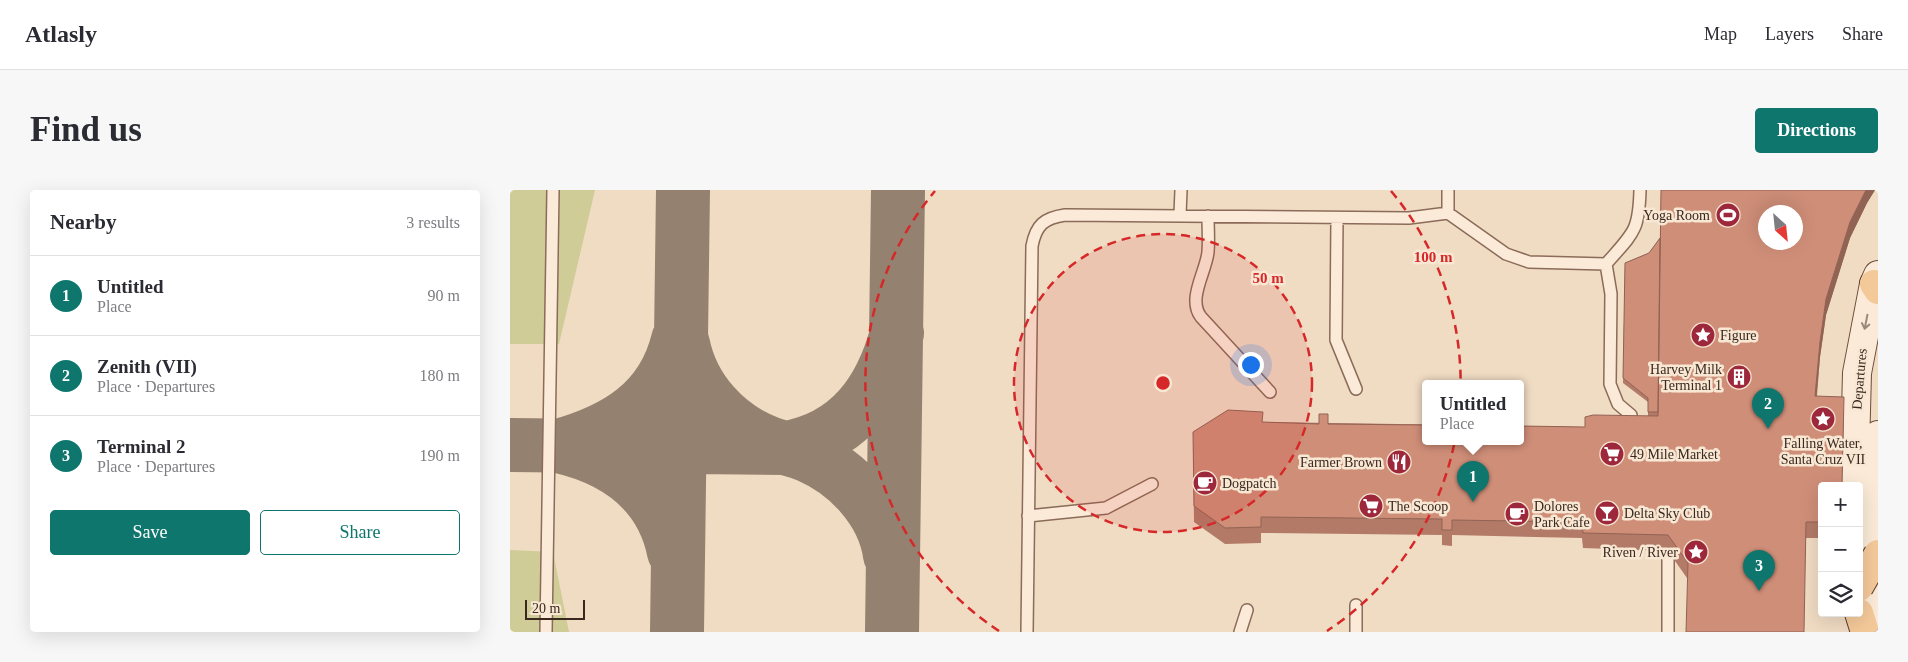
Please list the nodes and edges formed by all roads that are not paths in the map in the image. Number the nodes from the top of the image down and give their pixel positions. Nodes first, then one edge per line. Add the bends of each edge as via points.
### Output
1 (552, 190) edge
2 (1180, 190) edge
3 (1448, 190) edge
4 (1640, 190) edge
5 (1448, 213) junction
6 (1180, 215) junction
7 (1208, 216) junction
8 (1337, 218) junction
9 (1606, 264) junction
10 (1877, 283) edge
11 (1356, 389) dead end
12 (1270, 392) dead end
13 (1636, 419) edge
14 (1878, 435) edge
15 (1854, 482) edge
16 (1152, 484) dead end
17 (1028, 516) junction
18 (1668, 550) edge
19 (1878, 554) edge
20 (1863, 580) edge
21 (1356, 605) dead end
22 (1247, 610) dead end
23 (1854, 617) edge
24 (1860, 617) edge
25 (546, 632) edge
26 (1027, 632) edge
27 (1240, 632) edge
28 (1356, 632) edge
29 (1668, 632) edge
30 (1854, 632) edge
31 (1865, 632) edge
32 (1873, 632) edge

1 - 25 lane
2 - 6 lane
3 - 5 lane
4 - 9 lane via 1638,221 1633,233
5 - 8 lane via 1409,218
5 - 9 lane via 1506,254 1529,262
6 - 7 lane
6 - 17 lane via 1065,214 1042,221 1034,232
7 - 8 lane
7 - 12 lane via 1208,250 1196,309
8 - 11 lane via 1336,340
9 - 13 lane via 1611,294 1610,384 1618,404
10 -> 15 main road, Departures via 1857,373
14 - 32 main road
16 - 17 lane via 1106,508
17 - 26 lane
18 - 29 lane
19 - 20 main road, bridge
21 - 28 lane
22 - 27 lane
23 - 30 main road
24 - 31 main road

